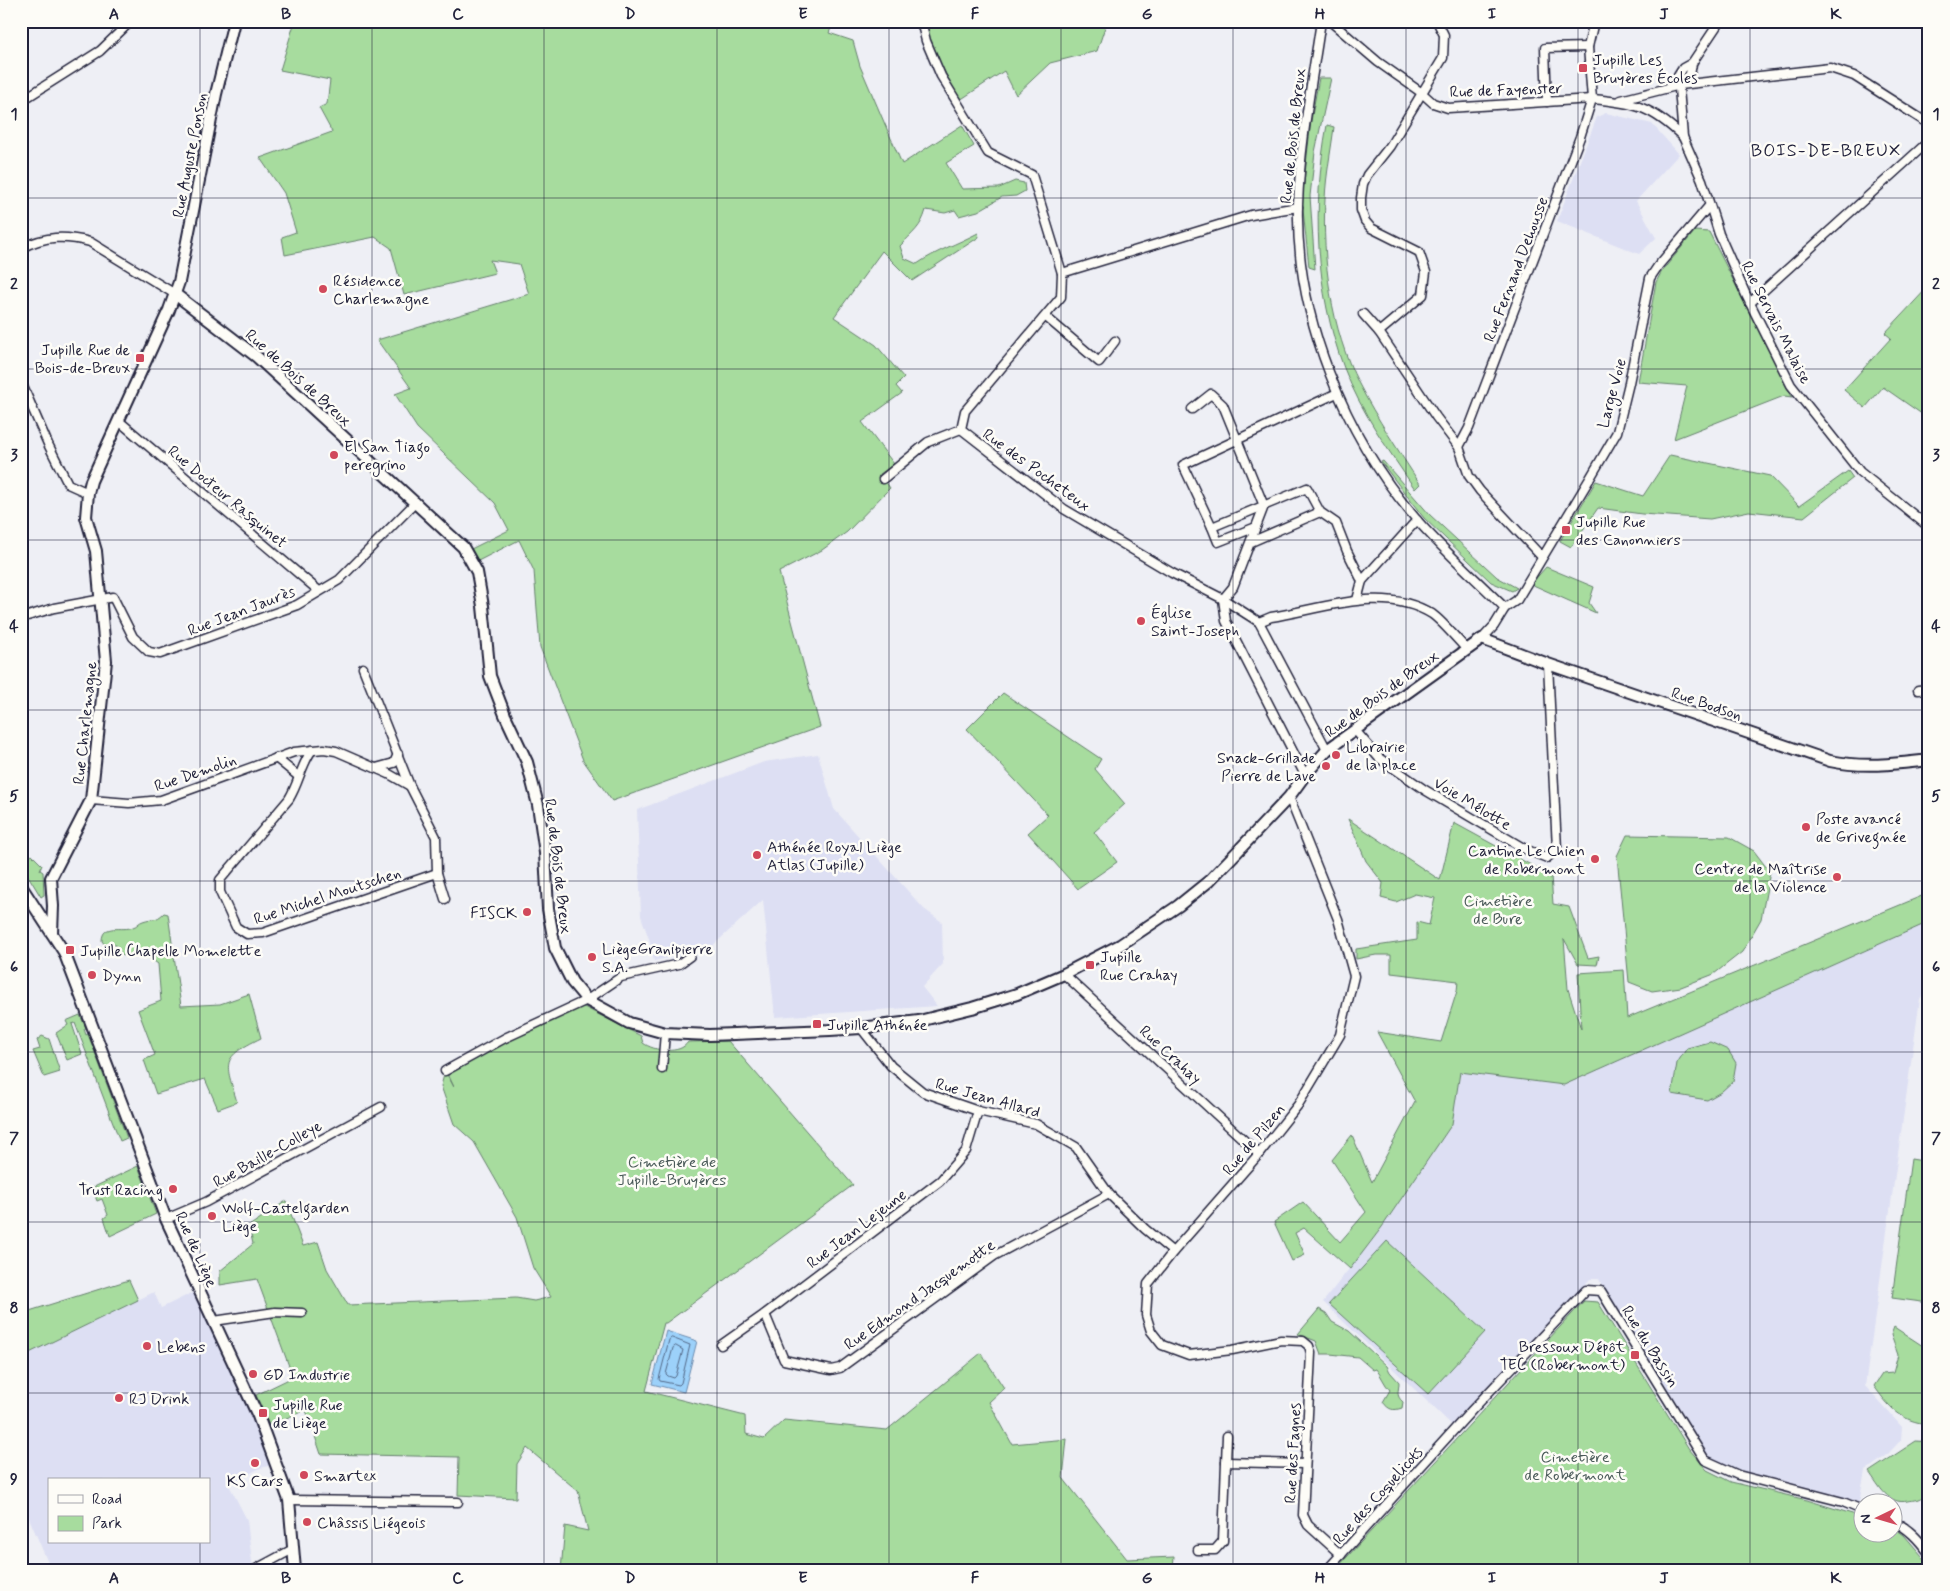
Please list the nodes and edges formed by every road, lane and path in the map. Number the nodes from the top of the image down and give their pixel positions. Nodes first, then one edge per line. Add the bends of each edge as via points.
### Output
1 (131, 21) edge
2 (234, 21) edge
3 (921, 21) edge
4 (1321, 21) edge
5 (1330, 21) edge
6 (1437, 21) edge
7 (1594, 21) edge
8 (1720, 21) edge
9 (1588, 47) junction
10 (1680, 85) junction
11 (1422, 93) junction
12 (1592, 99) junction
13 (21, 101) edge
14 (1614, 101) junction
15 (1547, 102) junction
16 (1929, 124) edge
17 (1683, 137) junction
18 (1929, 141) edge
19 (1298, 206) junction
20 (1710, 206) junction
21 (21, 248) edge
22 (1062, 273) junction
23 (175, 294) junction
24 (1750, 304) junction
25 (1363, 314) dead end
26 (1046, 317) junction
27 (1379, 332) junction
28 (1115, 342) dead end
29 (21, 382) edge
30 (1337, 393) junction
31 (1192, 408) dead end
32 (119, 421) junction
33 (961, 429) junction
34 (1237, 440) junction
35 (1459, 447) junction
36 (883, 479) dead end
37 (88, 493) junction
38 (416, 502) junction
39 (1264, 506) junction
40 (1320, 512) junction
41 (1417, 520) junction
42 (1256, 527) junction
43 (1929, 527) edge
44 (1212, 528) junction
45 (1250, 542) junction
46 (1542, 557) junction
47 (1362, 580) junction
48 (320, 591) junction
49 (101, 599) junction
50 (1223, 599) junction
51 (1357, 600) junction
52 (1505, 608) junction
53 (21, 618) edge
54 (1259, 622) junction
55 (1482, 639) junction
56 (1467, 650) junction
57 (1548, 664) junction
58 (363, 668) dead end
59 (1929, 689) edge
60 (1918, 690) dead end
61 (1355, 730) junction
62 (312, 750) junction
63 (1327, 750) junction
64 (398, 754) junction
65 (276, 758) junction
66 (1929, 760) edge
67 (376, 768) junction
68 (1305, 775) junction
69 (298, 776) junction
70 (410, 786) junction
71 (1289, 797) junction
72 (91, 800) junction
73 (437, 873) junction
74 (21, 886) edge
75 (445, 899) dead end
76 (52, 933) junction
77 (690, 956) dead end
78 (1064, 974) junction
79 (587, 1000) junction
80 (861, 1028) junction
81 (666, 1033) junction
82 (662, 1070) dead end
83 (445, 1071) dead end
84 (381, 1107) dead end
85 (978, 1110) junction
86 (1259, 1154) junction
87 (1110, 1194) junction
88 (166, 1219) junction
89 (1173, 1252) junction
90 (302, 1313) dead end
91 (765, 1314) junction
92 (214, 1321) junction
93 (1302, 1341) joint
94 (722, 1345) dead end
95 (1227, 1436) dead end
96 (1446, 1439) joint
97 (1226, 1462) junction
98 (1305, 1464) junction
99 (289, 1500) junction
100 (458, 1502) dead end
101 (1852, 1506) edge
102 (1902, 1525) edge
103 (293, 1549) junction
104 (1198, 1550) dead end
105 (1929, 1553) edge
106 (1341, 1555) junction
107 (254, 1570) edge
108 (295, 1570) edge
109 (1327, 1570) edge

1 - 13 street via 100,51
2 - 23 street, Rue Auguste Ponson
3 - 22 street, Rue des Pocheteux via 941,76 988,152 1032,175
4 - 19 street, Rue de Bois de Breux
5 - 11 street, Rue de Fayenster via 1378,62
6 - 11 street via 1444,35 1443,58
7 - 9 street
8 - 10 street via 1692,64 1683,68 1678,76
9 - 12 street
9 - 15 street via 1545,48
10 - 14 street
10 - 16 street via 1830,68 1854,76
10 - 17 street, Rue Servais Malaise
11 - 15 street, Rue de Fayenster via 1448,108
11 - 27 street via 1362,184 1364,221 1371,228 1419,252 1426,272 1423,295
12 - 14 street, Rue de Fayenster
12 - 15 street, Rue de Fayenster
12 - 35 street, Rue Fernand Dehousse via 1470,428
14 - 17 street via 1650,111
17 - 20 street, Rue Servais Malaise
18 - 24 street
19 - 22 street via 1251,215
19 - 30 street, Rue de Bois de Breux via 1309,303
20 - 24 street, Rue Servais Malaise
20 - 46 street, Large Voie via 1650,278 1617,432
21 - 23 street, Rue de Bois de Breux via 43,238 74,238 90,242
22 - 26 street, Rue des Pocheteux via 1061,297
23 - 32 street, Rue Auguste Ponson
23 - 38 street, Rue de Bois de Breux via 257,357
24 - 43 street, Rue Servais Malaise via 1791,385 1827,432 1860,472
25 - 27 street
26 - 28 street via 1098,362
26 - 33 street, Rue des Pocheteux via 966,411
27 - 35 street
29 - 37 street via 68,484
30 - 34 street
30 - 41 street, Rue de Bois de Breux via 1374,463
31 - 34 street via 1211,394 1223,405
32 - 37 street, Rue Charlemagne
32 - 48 street, Rue Docteur Rasquinet
33 - 36 street via 928,442
33 - 50 street, Rue des Pocheteux via 1064,509
34 - 39 street
34 - 44 street via 1183,465
35 - 46 street via 1469,476 1480,491
37 - 49 street, Rue Charlemagne via 86,517 96,551
38 - 48 street, Rue Jean Jaurès via 339,580
38 - 79 street, Rue de Bois de Breux via 463,547 477,572 490,676 527,762 538,805 555,948 572,982
39 - 40 street via 1307,488
39 - 42 street
39 - 44 street
40 - 45 street
40 - 47 street via 1336,523
41 - 47 street
41 - 52 street, Rue de Bois de Breux
42 - 44 street via 1218,542
42 - 45 street
45 - 50 street via 1233,587
46 - 52 street, Large Voie via 1516,600
47 - 51 street
48 - 49 street, Rue Jean Jaurès via 297,605 160,654 149,652 133,637 113,597
49 - 53 street
49 - 72 street, Rue Charlemagne via 106,661
50 - 54 street, Rue des Pocheteux
50 - 68 street via 1226,621
51 - 54 street via 1271,616
51 - 56 street via 1400,601 1432,615
52 - 55 street, Large Voie
54 - 63 street
55 - 56 street, Rue de Bois de Breux
55 - 57 street, Rue Bodson
56 - 61 street, Rue de Bois de Breux
57 - 61 street, Voie Mélotte via 1557,849 1547,858 1525,850 1426,790 1379,758
57 - 66 street, Rue Bodson via 1830,761 1877,765
58 - 64 street
59 - 60 street
61 - 63 street, Rue de Bois de Breux
62 - 65 street, Rue Demolin
62 - 67 street via 336,751
62 - 69 street, Rue Michel Moutschen
63 - 68 street, Rue de Bois de Breux
64 - 67 street via 394,763
64 - 70 street
65 - 69 street
65 - 72 street, Rue Demolin via 161,800
67 - 70 street
68 - 71 street, Rue de Bois de Breux
69 - 73 street, Rue Michel Moutschen via 296,788 289,799 220,880 220,892 236,927 247,934 263,933
70 - 73 street via 436,837
71 - 78 street, Rue de Bois de Breux via 1209,881 1178,906 1120,945
71 - 86 street, Rue de Pilzen via 1338,919 1354,976 1340,1035 1298,1105
72 - 76 street, Rue Charlemagne via 51,878
73 - 75 street
74 - 76 street, Rue de Liège
76 - 88 street, Rue de Liège via 72,971
77 - 79 street via 679,964 621,977
78 - 80 street, Rue de Bois de Breux via 972,1008 919,1021
78 - 86 street, Rue Crahay
79 - 81 street, Rue de Bois de Breux via 629,1023
79 - 83 street via 505,1038
80 - 81 street, Rue de Bois de Breux
80 - 85 street, Rue Jean Allard via 891,1066 923,1092
81 - 82 street
84 - 88 street, Rue Baille-Colleye via 206,1202
85 - 87 street, Rue Jean Allard via 1036,1124 1076,1146
85 - 91 street, Rue Jean Lejeune via 966,1151 940,1181
86 - 89 street, Rue de Pilzen
87 - 89 street, Rue Jean Allard
87 - 91 street, Rue Edmond Jacquemotte via 994,1256 840,1368 831,1370 784,1360
88 - 92 street, Rue de Liège
89 - 93 street, Rue de Pilzen via 1148,1284 1146,1315 1151,1331 1162,1345 1189,1355 1281,1340
90 - 92 street via 275,1312
91 - 94 street, Rue Jean Lejeune
92 - 99 street, Rue de Liège via 250,1397
93 - 98 street, Rue des Fagnes via 1309,1346 1311,1353
95 - 97 street
96 - 101 street, Rue du Bassin via 1586,1290 1601,1291 1705,1460 1738,1475
96 - 106 street, Rue des Coquelicots
97 - 98 street
97 - 104 street via 1223,1541 1215,1550
98 - 106 street, Rue des Fagnes via 1303,1515 1308,1525
99 - 100 street
99 - 103 street, Rue de Liège
102 - 105 street
103 - 107 street
103 - 108 street, Rue de Liège
106 - 109 street, Rue des Coquelicots

